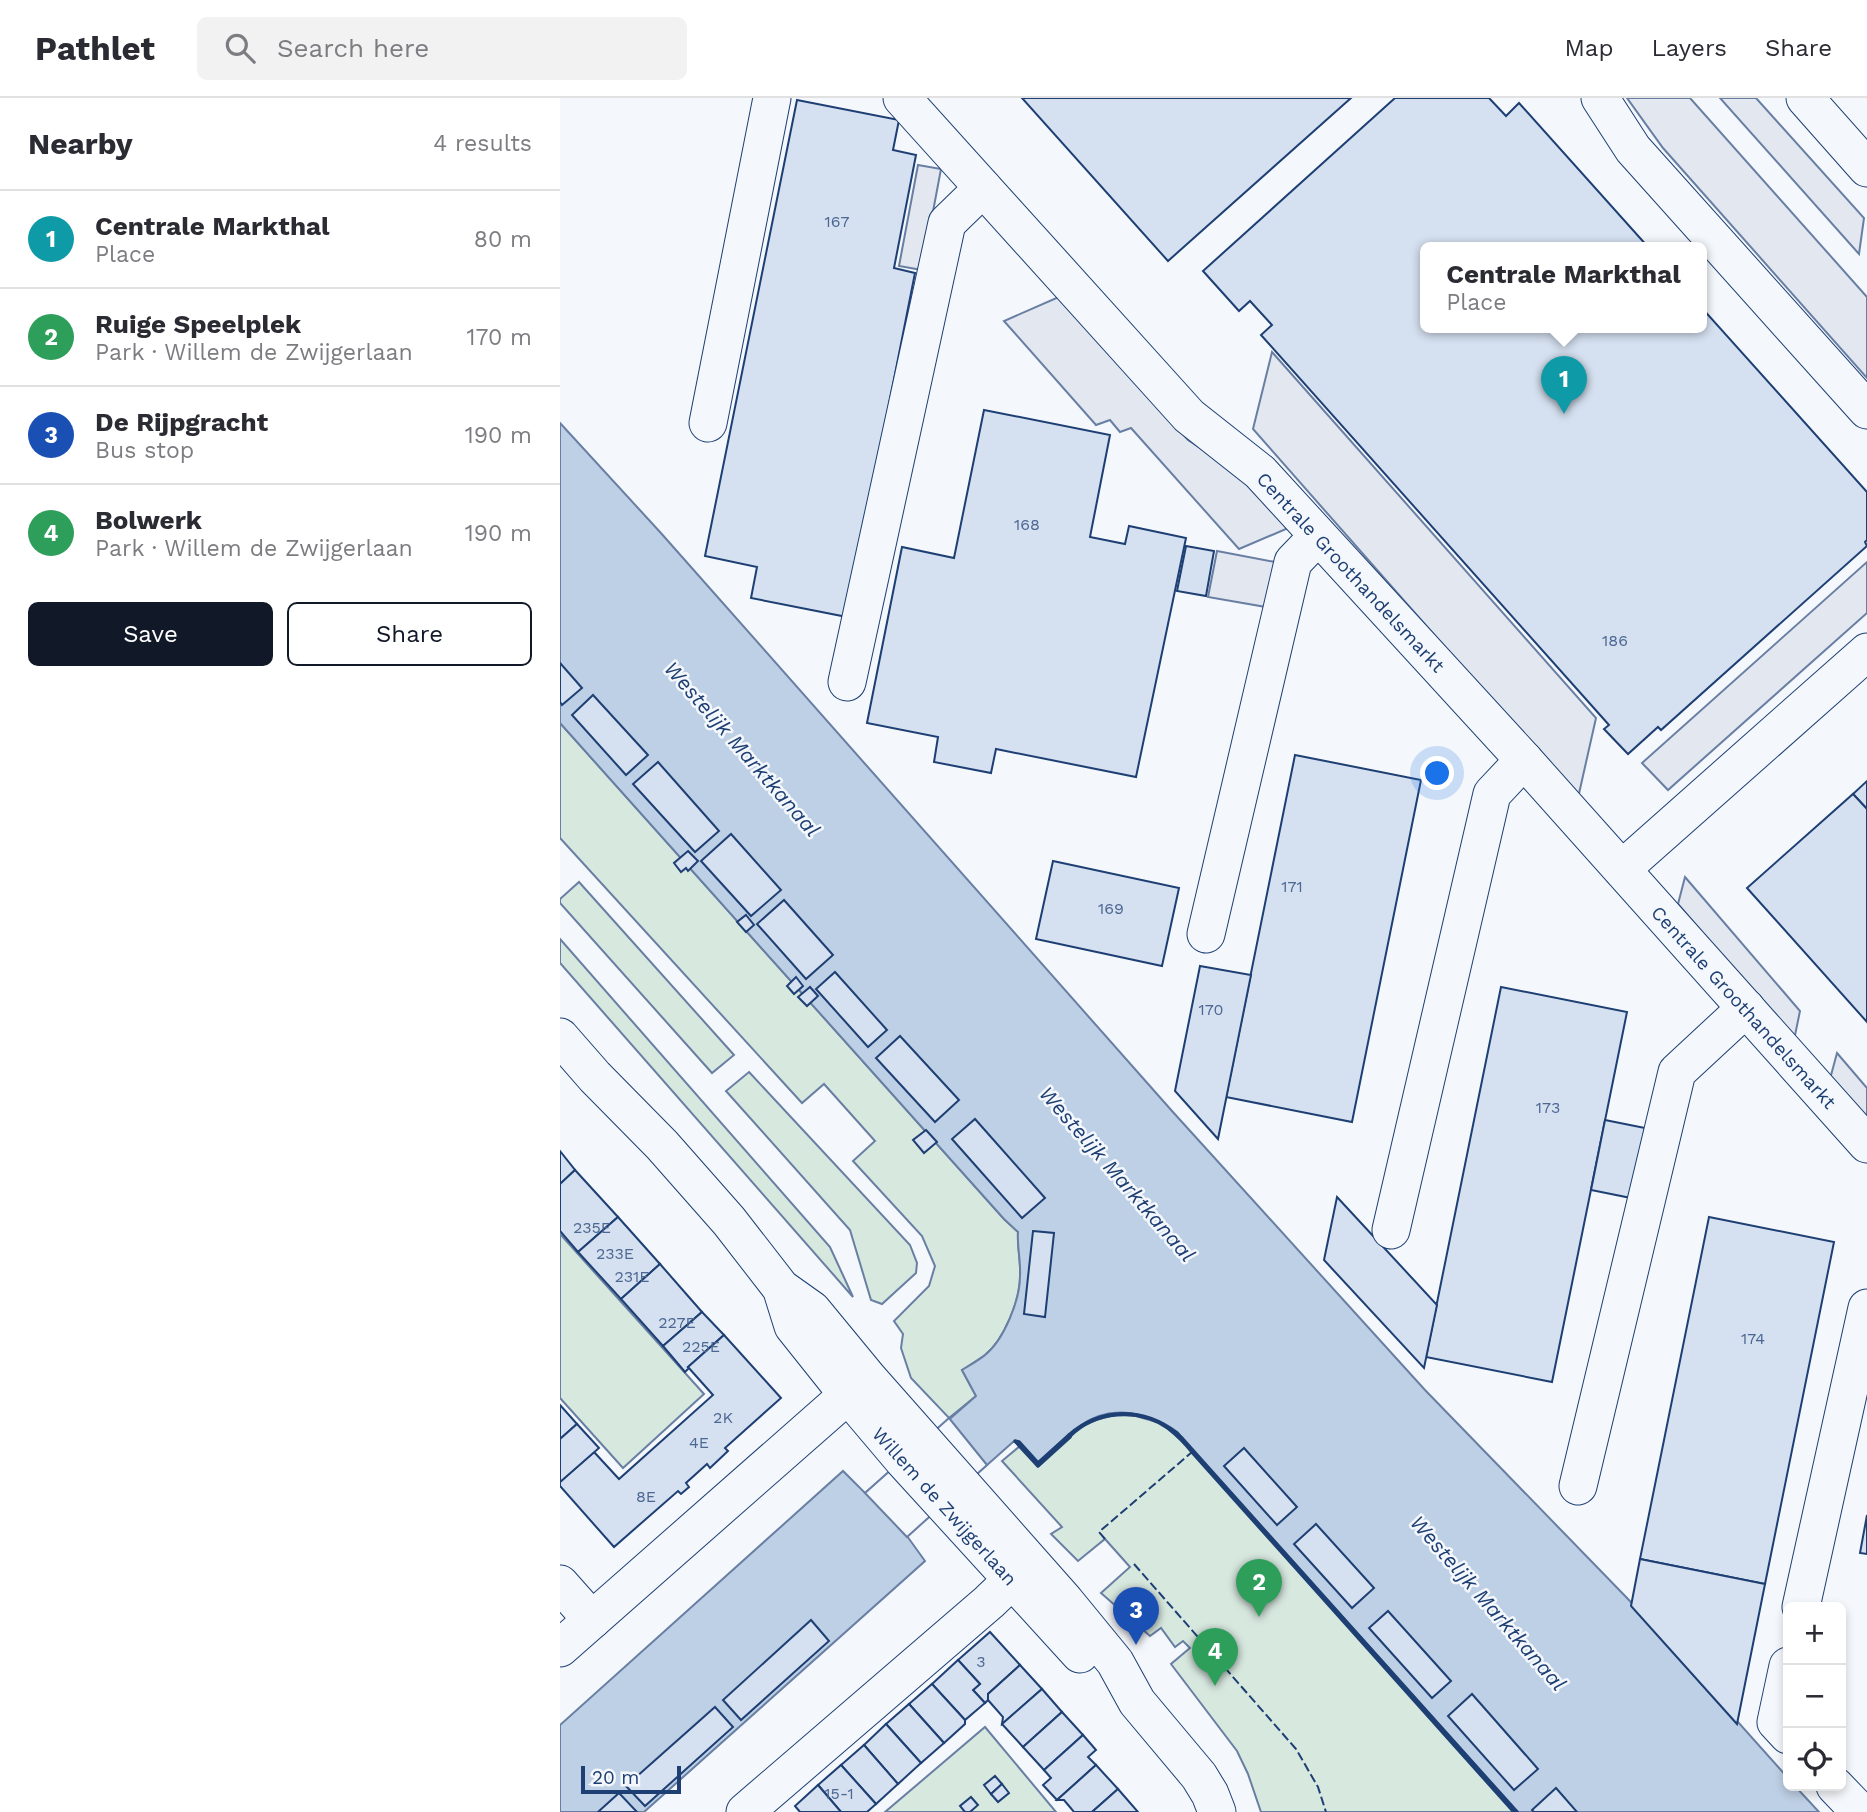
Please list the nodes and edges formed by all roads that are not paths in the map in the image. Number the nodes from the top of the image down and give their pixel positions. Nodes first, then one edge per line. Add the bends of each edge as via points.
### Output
1 (772, 98) edge
2 (902, 98) edge
3 (1600, 98) edge
4 (1805, 98) edge
5 (1867, 167) edge
6 (983, 188) junction
7 (1867, 410) edge
8 (708, 423) dead end
9 (1318, 536) junction
10 (1867, 652) edge
11 (847, 682) dead end
12 (1524, 760) junction
13 (1622, 869) junction
14 (1206, 934) dead end
15 (1746, 1008) junction
16 (560, 1037) edge
17 (1867, 1144) edge
18 (1391, 1230) dead end
19 (1867, 1308) edge
20 (858, 1386) junction
21 (1578, 1486) dead end
22 (1021, 1572) junction
23 (560, 1584) edge
24 (1802, 1602) edge
25 (592, 1620) junction
26 (560, 1648) edge
27 (1783, 1689) edge
28 (1783, 1730) edge
29 (1840, 1791) edge
30 (745, 1812) edge
31 (1217, 1812) edge
32 (1860, 1812) edge

1 - 8 street
2 - 6 street, Centrale Groothandelsmarkt
3 - 7 street via 1633,149
4 - 5 street
6 - 9 street, Centrale Groothandelsmarkt via 1189,416 1260,472
6 - 11 street via 947,223
9 - 12 street, Centrale Groothandelsmarkt
9 - 14 street via 1293,562
10 - 13 street
12 - 13 street, Centrale Groothandelsmarkt
12 - 18 street via 1492,794
13 - 15 street, Centrale Groothandelsmarkt
15 - 17 street, Centrale Groothandelsmarkt
15 - 21 street via 1677,1072
16 - 20 street, Willem de Zwijgerlaan via 730,1221 781,1288 793,1326
19 - 24 street
20 - 22 street, Willem de Zwijgerlaan
20 - 25 street
22 - 30 street
22 - 31 street, Willem de Zwijgerlaan via 1115,1662 1137,1702 1194,1769
23 - 25 street
25 - 26 street
27 - 28 street via 1776,1722
29 - 32 street

